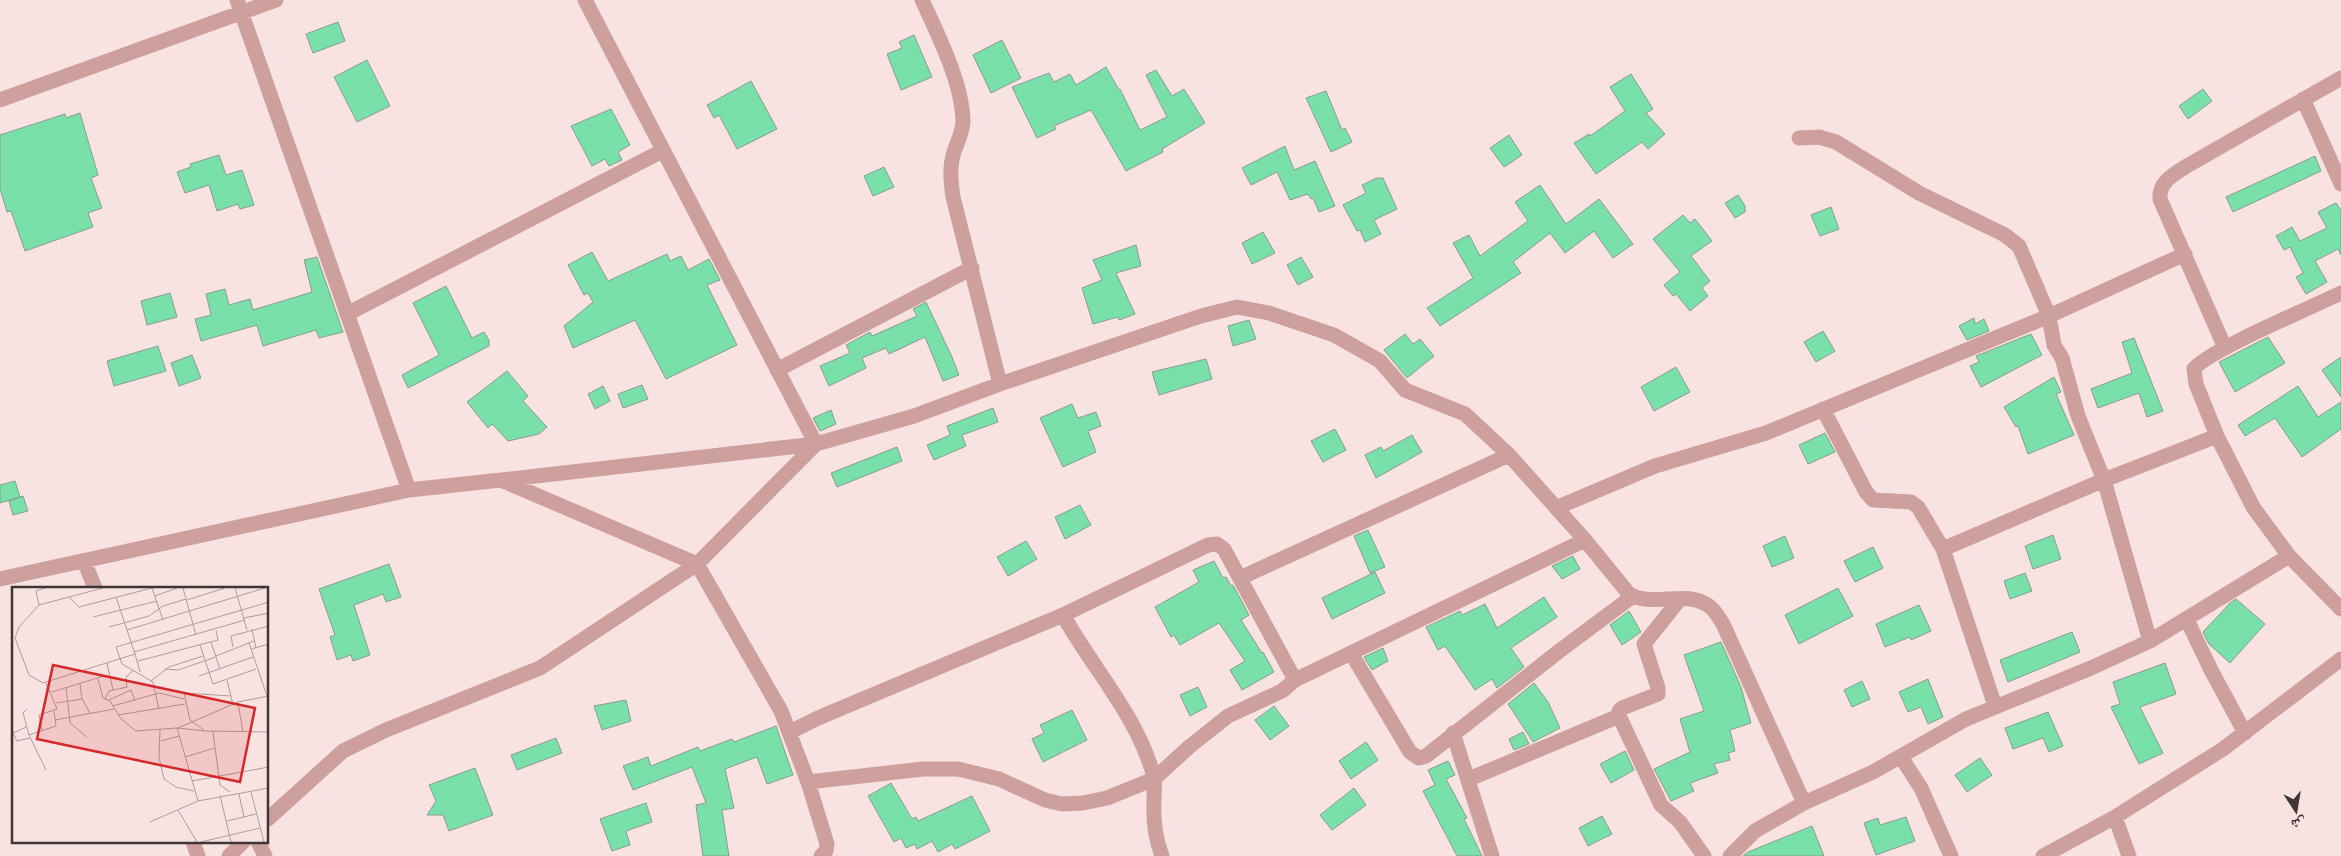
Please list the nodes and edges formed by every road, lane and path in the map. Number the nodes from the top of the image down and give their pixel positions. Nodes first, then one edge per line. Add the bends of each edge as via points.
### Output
1 (276, 0) edge
2 (585, 0) edge
3 (922, 0) edge
4 (240, 7) edge
5 (2341, 78) edge
6 (2303, 99) junction
7 (0, 100) edge
8 (1799, 138) dead end
9 (662, 151) junction
10 (2341, 184) edge
11 (2185, 254) junction
12 (972, 268) junction
13 (2341, 293) edge
14 (347, 314) junction
15 (2049, 316) junction
16 (2225, 348) junction
17 (777, 370) junction
18 (1000, 384) junction
19 (1823, 409) junction
20 (2217, 436) junction
21 (816, 444) junction
22 (1509, 455) junction
23 (501, 480) junction
24 (2104, 480) junction
25 (409, 490) junction
26 (1556, 508) junction
27 (1585, 540) junction
28 (1943, 549) junction
29 (2289, 556) junction
30 (84, 561) junction
31 (697, 564) junction
32 (1240, 578) junction
33 (0, 579) edge
34 (95, 587) edge
35 (1634, 596) junction
36 (1680, 599) junction
37 (2341, 609) edge
38 (1063, 615) junction
39 (2187, 620) junction
40 (2150, 641) junction
41 (1351, 653) junction
42 (2341, 659) edge
43 (1295, 680) junction
44 (1995, 706) junction
45 (1619, 716) junction
46 (790, 732) junction
47 (1453, 733) junction
48 (2245, 733) junction
49 (1901, 757) junction
50 (1154, 779) junction
51 (1469, 779) junction
52 (808, 782) junction
53 (1804, 804) junction
54 (2116, 817) junction
55 (269, 818) edge
56 (194, 844) edge
57 (241, 844) edge
58 (259, 844) edge
59 (198, 856) edge
60 (229, 856) edge
61 (265, 856) edge
62 (821, 856) edge
63 (1162, 856) edge
64 (1492, 856) edge
65 (1704, 856) edge
66 (1730, 856) edge
67 (1951, 856) edge
68 (2043, 856) edge
69 (2129, 856) edge

1 - 4 street
2 - 9 street
3 - 12 street via 944,48 959,101 963,123 950,175
4 - 7 street
4 - 14 street
5 - 6 street
6 - 10 street
6 - 11 street via 2184,167 2163,183 2160,199
8 - 15 street via 1819,137 1836,142 1919,193 2005,235 2019,246
9 - 14 street
9 - 17 street
11 - 15 street
11 - 16 street
12 - 17 street
12 - 18 street
13 - 16 street
14 - 25 street
15 - 19 street
15 - 24 street via 2054,345 2062,358 2078,416
16 - 20 street via 2194,369 2196,384
17 - 21 street
18 - 21 street via 914,416
18 - 22 street via 1201,316 1237,307 1269,313 1334,335 1380,361 1405,390 1465,414
19 - 26 street via 1738,442 1655,466
19 - 28 street via 1866,492 1874,500 1911,502 1918,507
20 - 24 street
20 - 29 street via 2253,507
21 - 23 street
21 - 31 street
22 - 26 street
22 - 32 street
23 - 25 street
23 - 31 street
24 - 28 street
24 - 40 street
25 - 30 street
26 - 27 street
27 - 35 street
27 - 41 street
28 - 44 street
29 - 37 street
29 - 39 street
30 - 33 street
30 - 34 street
31 - 46 street via 765,679
31 - 55 street via 540,668 386,730 343,751
32 - 38 street via 1224,549 1217,544 1208,545
32 - 43 street
35 - 36 street via 1638,599
35 - 47 street
36 - 45 street via 1644,644 1658,694 1622,708
36 - 53 street via 1698,600 1711,606 1723,624
38 - 46 street
38 - 50 street via 1132,722
39 - 40 street
39 - 48 street
40 - 44 street
41 - 43 street
41 - 47 street via 1410,752 1419,758 1426,756
42 - 48 street
43 - 50 street via 1282,691 1228,716
44 - 49 street via 1958,723
45 - 51 street
45 - 65 street via 1661,805 1680,822
46 - 52 street
47 - 51 street
48 - 54 street
49 - 53 street
49 - 67 street via 1921,788
50 - 52 street via 1107,798 1069,804 1045,800 999,779 958,769 923,769
50 - 63 street via 1153,820
51 - 64 street
52 - 62 street via 827,844
53 - 66 street via 1755,831
54 - 68 street
54 - 69 street
56 - 59 street
57 - 60 street
58 - 61 street

